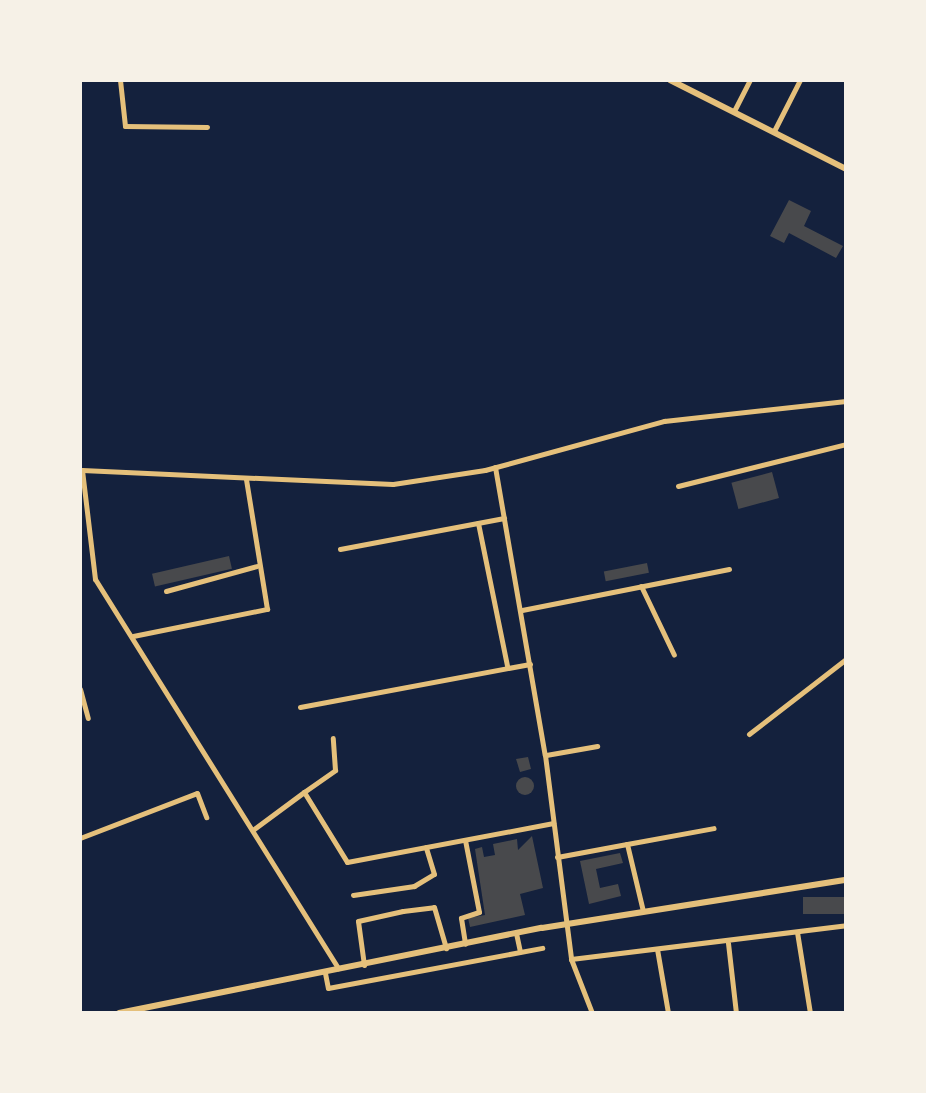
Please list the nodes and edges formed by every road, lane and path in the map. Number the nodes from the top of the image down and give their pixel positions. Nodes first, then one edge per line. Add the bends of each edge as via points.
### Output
1 (120, 80) edge
2 (670, 80) edge
3 (750, 80) edge
4 (800, 80) edge
5 (734, 112) junction
6 (208, 127) dead end
7 (774, 132) junction
8 (846, 169) edge
9 (846, 401) edge
10 (846, 444) edge
11 (495, 467) junction
12 (81, 470) edge
13 (246, 480) junction
14 (678, 486) dead end
15 (505, 518) junction
16 (478, 522) junction
17 (83, 529) edge
18 (340, 549) dead end
19 (257, 566) junction
20 (729, 568) dead end
21 (640, 586) junction
22 (166, 591) dead end
23 (522, 610) junction
24 (133, 636) junction
25 (674, 655) dead end
26 (846, 659) edge
27 (530, 664) junction
28 (507, 666) junction
29 (80, 689) edge
30 (300, 707) dead end
31 (88, 718) dead end
32 (749, 734) dead end
33 (333, 738) dead end
34 (597, 746) dead end
35 (545, 755) junction
36 (304, 792) junction
37 (206, 817) dead end
38 (553, 823) junction
39 (714, 828) dead end
40 (254, 829) junction
41 (80, 838) edge
42 (465, 840) junction
43 (627, 844) junction
44 (426, 847) junction
45 (557, 857) junction
46 (846, 880) edge
47 (352, 894) dead end
48 (643, 911) junction
49 (567, 923) junction
50 (846, 925) edge
51 (797, 932) junction
52 (516, 933) junction
53 (728, 943) junction
54 (465, 944) junction
55 (446, 948) junction
56 (542, 948) dead end
57 (657, 949) junction
58 (520, 952) junction
59 (571, 960) junction
60 (364, 966) junction
61 (339, 971) junction
62 (325, 974) junction
63 (120, 1013) edge
64 (592, 1013) edge
65 (668, 1013) edge
66 (736, 1013) edge
67 (810, 1013) edge

1 - 6 street via 125,126
2 - 5 street
3 - 5 street
4 - 7 street
5 - 7 street
7 - 8 street
9 - 11 street via 664,421 507,458
10 - 14 street
11 - 13 street via 393,484
11 - 15 street
12 - 13 street
12 - 17 street
13 - 19 street
15 - 16 street
15 - 23 street
16 - 18 street
16 - 28 street
17 - 24 street via 92,574
19 - 22 street
19 - 24 street via 264,612
20 - 21 street
21 - 23 street
21 - 25 street
23 - 27 street
24 - 40 street
26 - 32 street
27 - 28 street
27 - 35 street
28 - 30 street
29 - 31 street
33 - 36 street via 335,770
34 - 35 street
35 - 38 street
36 - 40 street
36 - 44 street via 346,862
37 - 41 street via 197,793
38 - 42 street
38 - 45 street
39 - 43 street
40 - 61 street
42 - 44 street
42 - 54 street via 479,912 461,918
43 - 45 street
43 - 48 street
44 - 47 street via 434,874 414,886
45 - 49 street
46 - 48 street
48 - 49 street
49 - 52 street
49 - 59 street
50 - 51 street
51 - 53 street
51 - 67 street
52 - 54 street
52 - 58 street
53 - 57 street
53 - 66 street
54 - 55 street
55 - 60 street
55 - 60 street via 434,907 358,921
56 - 58 street
57 - 59 street
57 - 65 street
58 - 62 street via 328,988
59 - 64 street
60 - 61 street
61 - 62 street
62 - 63 street

